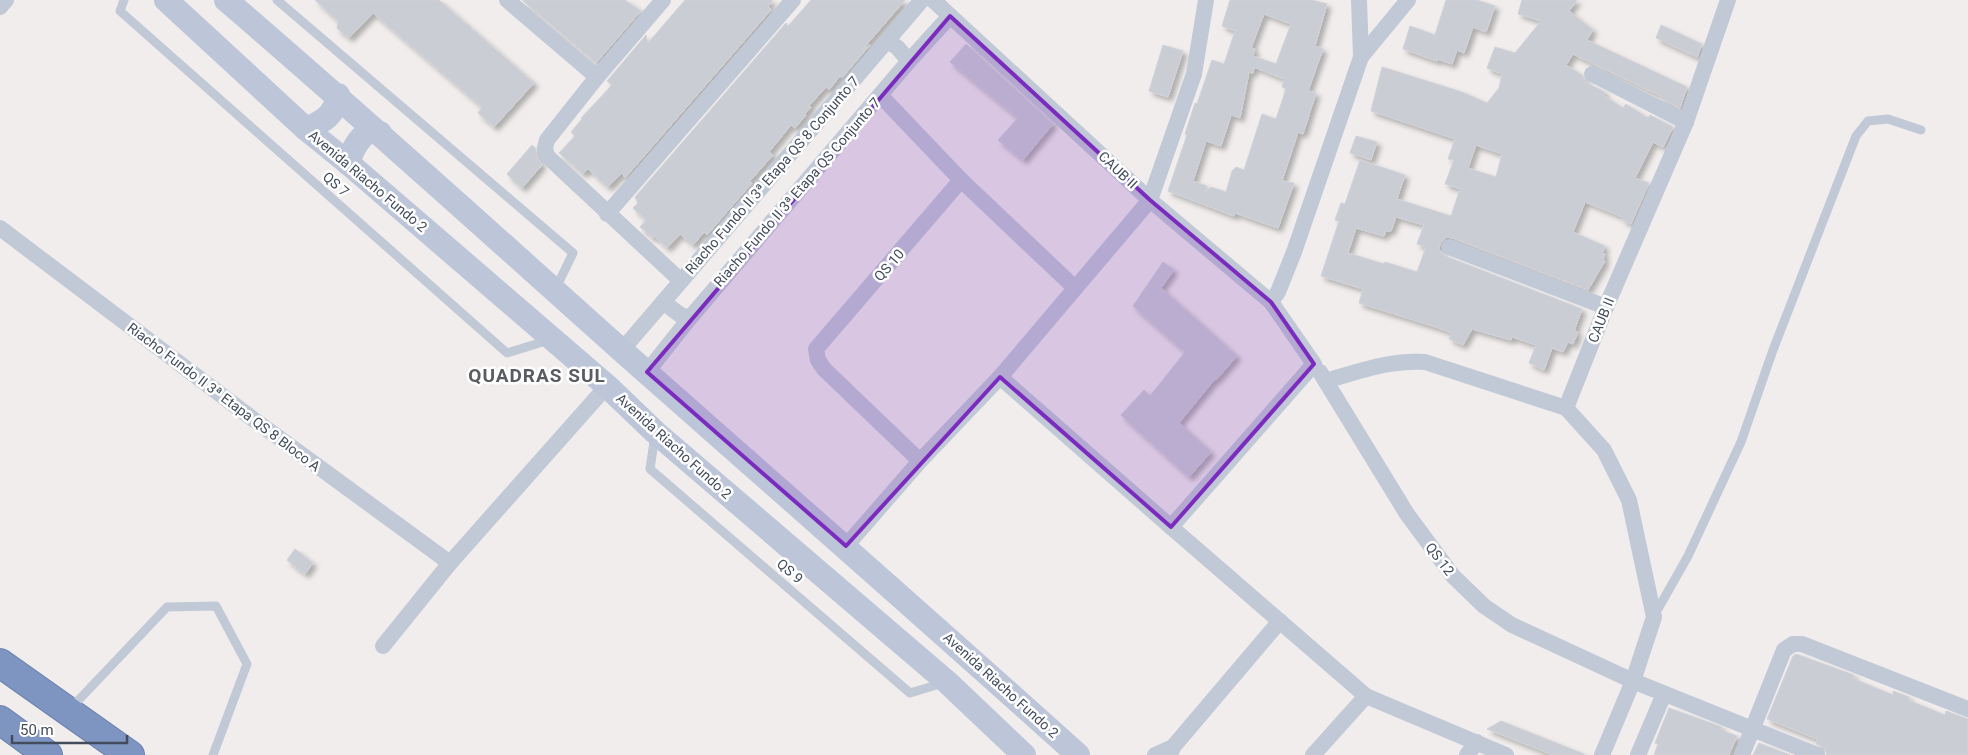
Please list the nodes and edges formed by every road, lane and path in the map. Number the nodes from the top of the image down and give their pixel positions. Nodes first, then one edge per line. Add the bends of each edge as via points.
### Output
1 (6, 0) edge
2 (124, 0) edge
3 (166, 0) edge
4 (226, 0) edge
5 (277, 0) edge
6 (507, 0) edge
7 (922, 0) edge
8 (933, 0) edge
9 (1206, 0) edge
10 (1358, 0) edge
11 (1408, 0) edge
12 (1728, 0) edge
13 (790, 1) edge
14 (658, 2) edge
15 (0, 7) edge
16 (950, 16) junction
17 (887, 41) junction
18 (1361, 56) junction
19 (909, 61) junction
20 (1592, 74) dead end
21 (597, 77) junction
22 (880, 95) junction
23 (338, 96) junction
24 (1686, 122) junction
25 (306, 129) junction
26 (1921, 130) dead end
27 (380, 133) junction
28 (348, 162) junction
29 (961, 180) junction
30 (1150, 200) junction
31 (607, 214) junction
32 (0, 228) edge
33 (1449, 247) dead end
34 (681, 281) junction
35 (1075, 288) junction
36 (555, 290) junction
37 (663, 302) junction
38 (1271, 302) junction
39 (1606, 307) junction
40 (689, 319) junction
41 (552, 339) junction
42 (622, 350) junction
43 (1314, 364) junction
44 (647, 372) junction
45 (1000, 377) junction
46 (1326, 381) junction
47 (607, 386) junction
48 (1566, 408) junction
49 (655, 432) junction
50 (920, 461) junction
51 (1171, 527) junction
52 (846, 546) junction
53 (450, 563) junction
54 (1654, 617) junction
55 (1280, 621) junction
56 (383, 646) dead end
57 (0, 663) edge
58 (1633, 681) junction
59 (947, 682) junction
60 (1664, 694) junction
61 (1366, 696) junction
62 (1968, 709) edge
63 (68, 711) junction
64 (0, 720) edge
65 (1753, 729) junction
66 (1478, 742) junction
67 (1172, 751) edge
68 (48, 755) edge
69 (130, 755) edge
70 (212, 755) edge
71 (1024, 755) edge
72 (1078, 755) edge
73 (1155, 755) edge
74 (1313, 755) edge
75 (1467, 755) edge
76 (1506, 755) edge
77 (1602, 755) edge
78 (1638, 755) edge
79 (1742, 755) edge
80 (1818, 755) edge

1 - 15 street
2 - 41 lane, QS 7 via 120,12 507,353
3 - 25 main road, Avenida Riacho Fundo 2
4 - 23 main road, Avenida Riacho Fundo 2
5 - 36 lane via 573,253
6 - 21 street
7 - 17 street, Riacho Fundo II 3ª Etapa QS 8 Conjunto 7
8 - 16 street, CAUB II
9 - 30 street, CAUB II via 1194,74
10 - 18 street
11 - 18 street
12 - 24 street, CAUB II
13 - 31 street
14 - 21 street
16 - 19 street, Riacho Fundo II 3ª Etapa QS Conjunto 7
16 - 30 street, CAUB II
17 - 19 street
17 - 34 street, Riacho Fundo II 3ª Etapa QS 8 Conjunto 7
18 - 38 street via 1294,252
19 - 22 street, Riacho Fundo II 3ª Etapa QS Conjunto 7
20 - 24 street
21 - 31 street via 547,140 545,148 547,156
22 - 29 street
22 - 40 street, Riacho Fundo II 3ª Etapa QS Conjunto 7
23 - 25 main road via 331,115
23 - 27 main road, Avenida Riacho Fundo 2
24 - 39 street, CAUB II
25 - 28 main road, Avenida Riacho Fundo 2
26 - 54 lane via 1888,119 1868,121 1856,136 1741,442 1688,556
27 - 28 main road via 369,132 362,136
27 - 36 main road, Avenida Riacho Fundo 2
28 - 41 main road, Avenida Riacho Fundo 2
29 - 35 street
29 - 50 street, QS 10 via 816,349 824,369
30 - 35 street
30 - 38 street, QS 12
31 - 34 street
32 - 53 street, Riacho Fundo II 3ª Etapa QS 8 Bloco A
33 - 39 street
34 - 37 street, Riacho Fundo II 3ª Etapa QS 8 Conjunto 7
35 - 45 street
36 - 42 main road, Avenida Riacho Fundo 2
37 - 40 street
37 - 42 street, Riacho Fundo II 3ª Etapa QS 8 Conjunto 7
38 - 43 street, QS 12
39 - 48 street, CAUB II
40 - 44 street, Riacho Fundo II 3ª Etapa QS Conjunto 7
41 - 47 main road, Avenida Riacho Fundo 2
42 - 44 main road, Avenida Riacho Fundo 2
43 - 46 street, QS 12
43 - 51 street
44 - 52 main road, Avenida Riacho Fundo 2
45 - 50 street
45 - 51 street
46 - 48 street via 1404,361 1425,362
46 - 58 street, QS 12 via 1406,514 1453,576 1484,606 1512,625
47 - 49 main road, Avenida Riacho Fundo 2
47 - 53 street
48 - 54 street via 1604,450 1629,500
49 - 59 main road, Avenida Riacho Fundo 2
49 - 59 lane, QS 9 via 650,469 910,693
50 - 52 street
51 - 55 street
52 - 72 main road, Avenida Riacho Fundo 2
53 - 56 street
54 - 58 street
55 - 61 street
55 - 67 street
57 - 63 highway
58 - 60 street, QS 12
58 - 77 street
59 - 71 main road, Avenida Riacho Fundo 2
60 - 65 street, QS 12
60 - 78 street
61 - 66 street
61 - 74 street
62 - 65 street via 1802,644 1793,644 1784,650
63 - 69 highway
63 - 70 lane via 167,607 216,606 247,664
64 - 68 highway
65 - 79 street
65 - 80 street, QS 12
66 - 75 street
66 - 76 street
67 - 73 street

